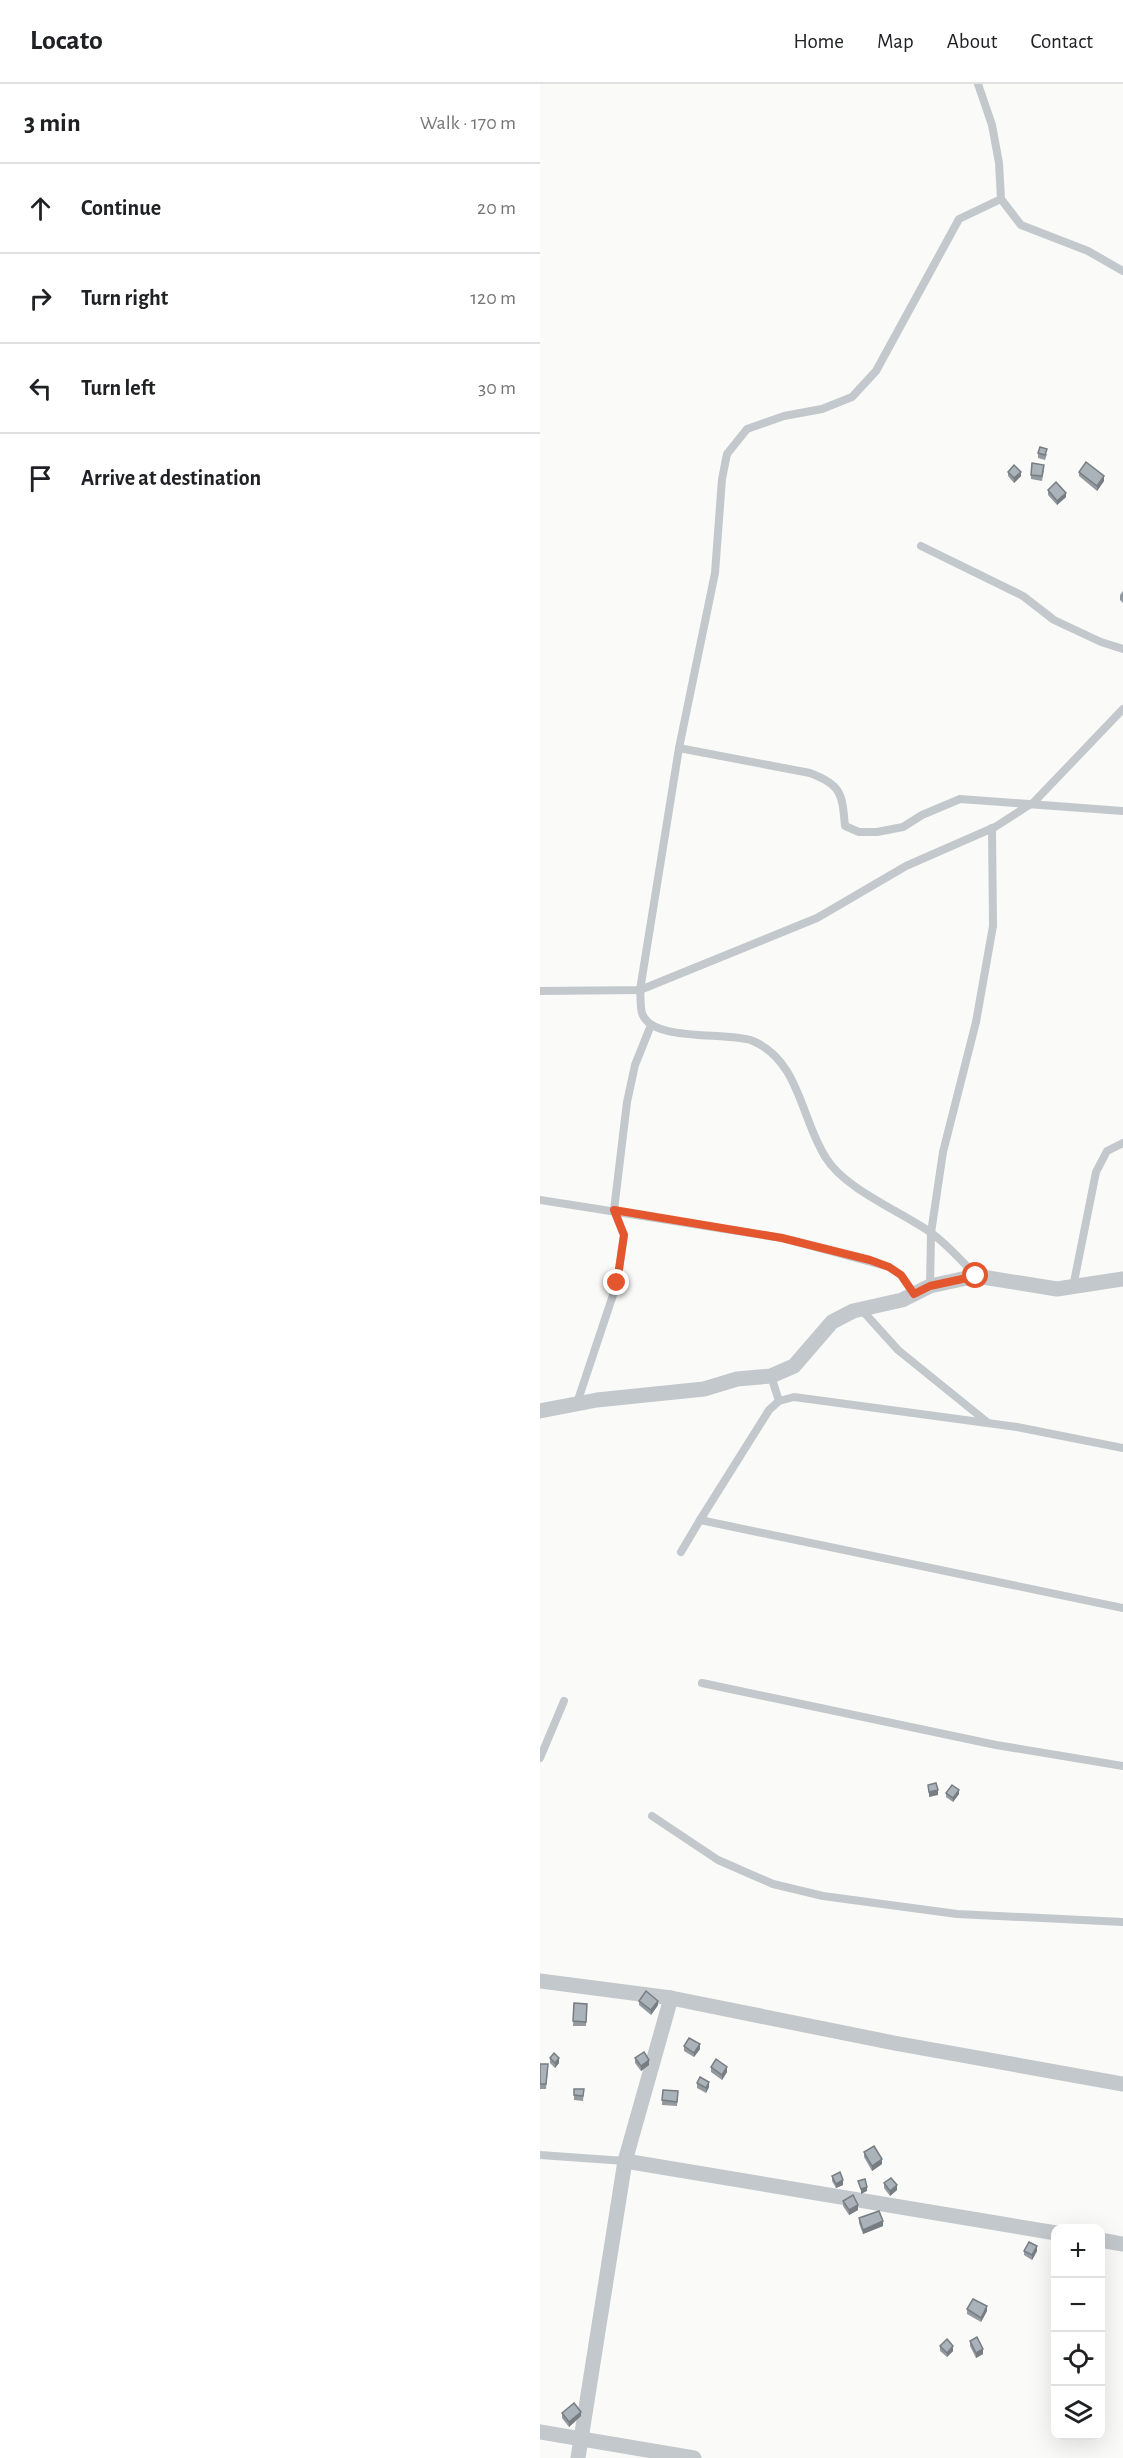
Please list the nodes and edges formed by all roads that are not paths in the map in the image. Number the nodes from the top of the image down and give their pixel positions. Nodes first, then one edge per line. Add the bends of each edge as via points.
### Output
1 (978, 84) edge
2 (1001, 198) junction
3 (1123, 271) edge
4 (921, 546) dead end
5 (1123, 649) edge
6 (1123, 709) edge
7 (679, 748) junction
8 (1031, 804) junction
9 (1123, 811) edge
10 (992, 828) junction
11 (640, 990) junction
12 (540, 991) edge
13 (651, 1025) junction
14 (1123, 1143) edge
15 (540, 1200) edge
16 (614, 1210) junction
17 (931, 1233) junction
18 (976, 1276) junction
19 (1123, 1279) edge
20 (930, 1286) junction
21 (1072, 1287) junction
22 (914, 1294) junction
23 (861, 1310) junction
24 (771, 1376) junction
25 (779, 1401) junction
26 (577, 1404) junction
27 (540, 1411) edge
28 (989, 1423) junction
29 (1123, 1448) edge
30 (700, 1520) junction
31 (681, 1552) dead end
32 (1123, 1608) edge
33 (702, 1683) dead end
34 (564, 1701) dead end
35 (540, 1758) edge
36 (1123, 1766) edge
37 (652, 1816) dead end
38 (1123, 1922) edge
39 (540, 1981) edge
40 (671, 1998) junction
41 (1123, 2084) edge
42 (540, 2155) edge
43 (625, 2161) junction
44 (1051, 2232) edge
45 (1105, 2241) edge
46 (1123, 2244) edge
47 (540, 2432) edge
48 (581, 2438) junction
49 (578, 2458) edge
50 (694, 2458) edge

1 - 2 lane via 992,125
2 - 3 lane via 1021,225 1088,251
2 - 7 lane via 959,219 876,371 852,397 747,429 728,454 722,479 715,573
4 - 5 lane via 1023,596 1054,620
6 - 8 lane via 1072,766
7 - 8 lane via 810,773 828,780 839,790 845,826 859,832 903,827 960,799
7 - 11 lane
8 - 9 lane
8 - 10 lane
10 - 11 lane via 906,866 817,918
10 - 17 lane via 993,926 987,970 943,1152
11 - 12 lane
11 - 13 lane via 643,1014
13 - 16 lane via 635,1065 627,1102
13 - 17 lane via 679,1033 752,1041 777,1056 799,1093 826,1160 877,1200
14 - 21 lane via 1107,1151 1096,1172
15 - 16 lane
16 - 22 lane via 782,1238 870,1260 901,1275
16 - 26 lane via 624,1235 617,1283
17 - 18 lane
17 - 20 lane
18 - 20 street
18 - 21 street via 1057,1289
19 - 21 street
20 - 22 street
22 - 23 street
23 - 24 street via 832,1322 794,1366
23 - 28 lane via 898,1350
24 - 25 lane
24 - 26 street via 737,1379 704,1389
25 - 28 lane via 794,1397
25 - 30 lane via 758,1424
26 - 27 street
28 - 29 lane
30 - 31 lane
30 - 32 lane
33 - 36 lane via 996,1745
34 - 35 lane
37 - 38 lane via 718,1860 772,1884 823,1896 957,1914
39 - 40 street
40 - 41 street
40 - 43 street
42 - 43 lane
43 - 44 street
43 - 48 street
45 - 46 street
47 - 48 street
48 - 49 street
48 - 50 street

